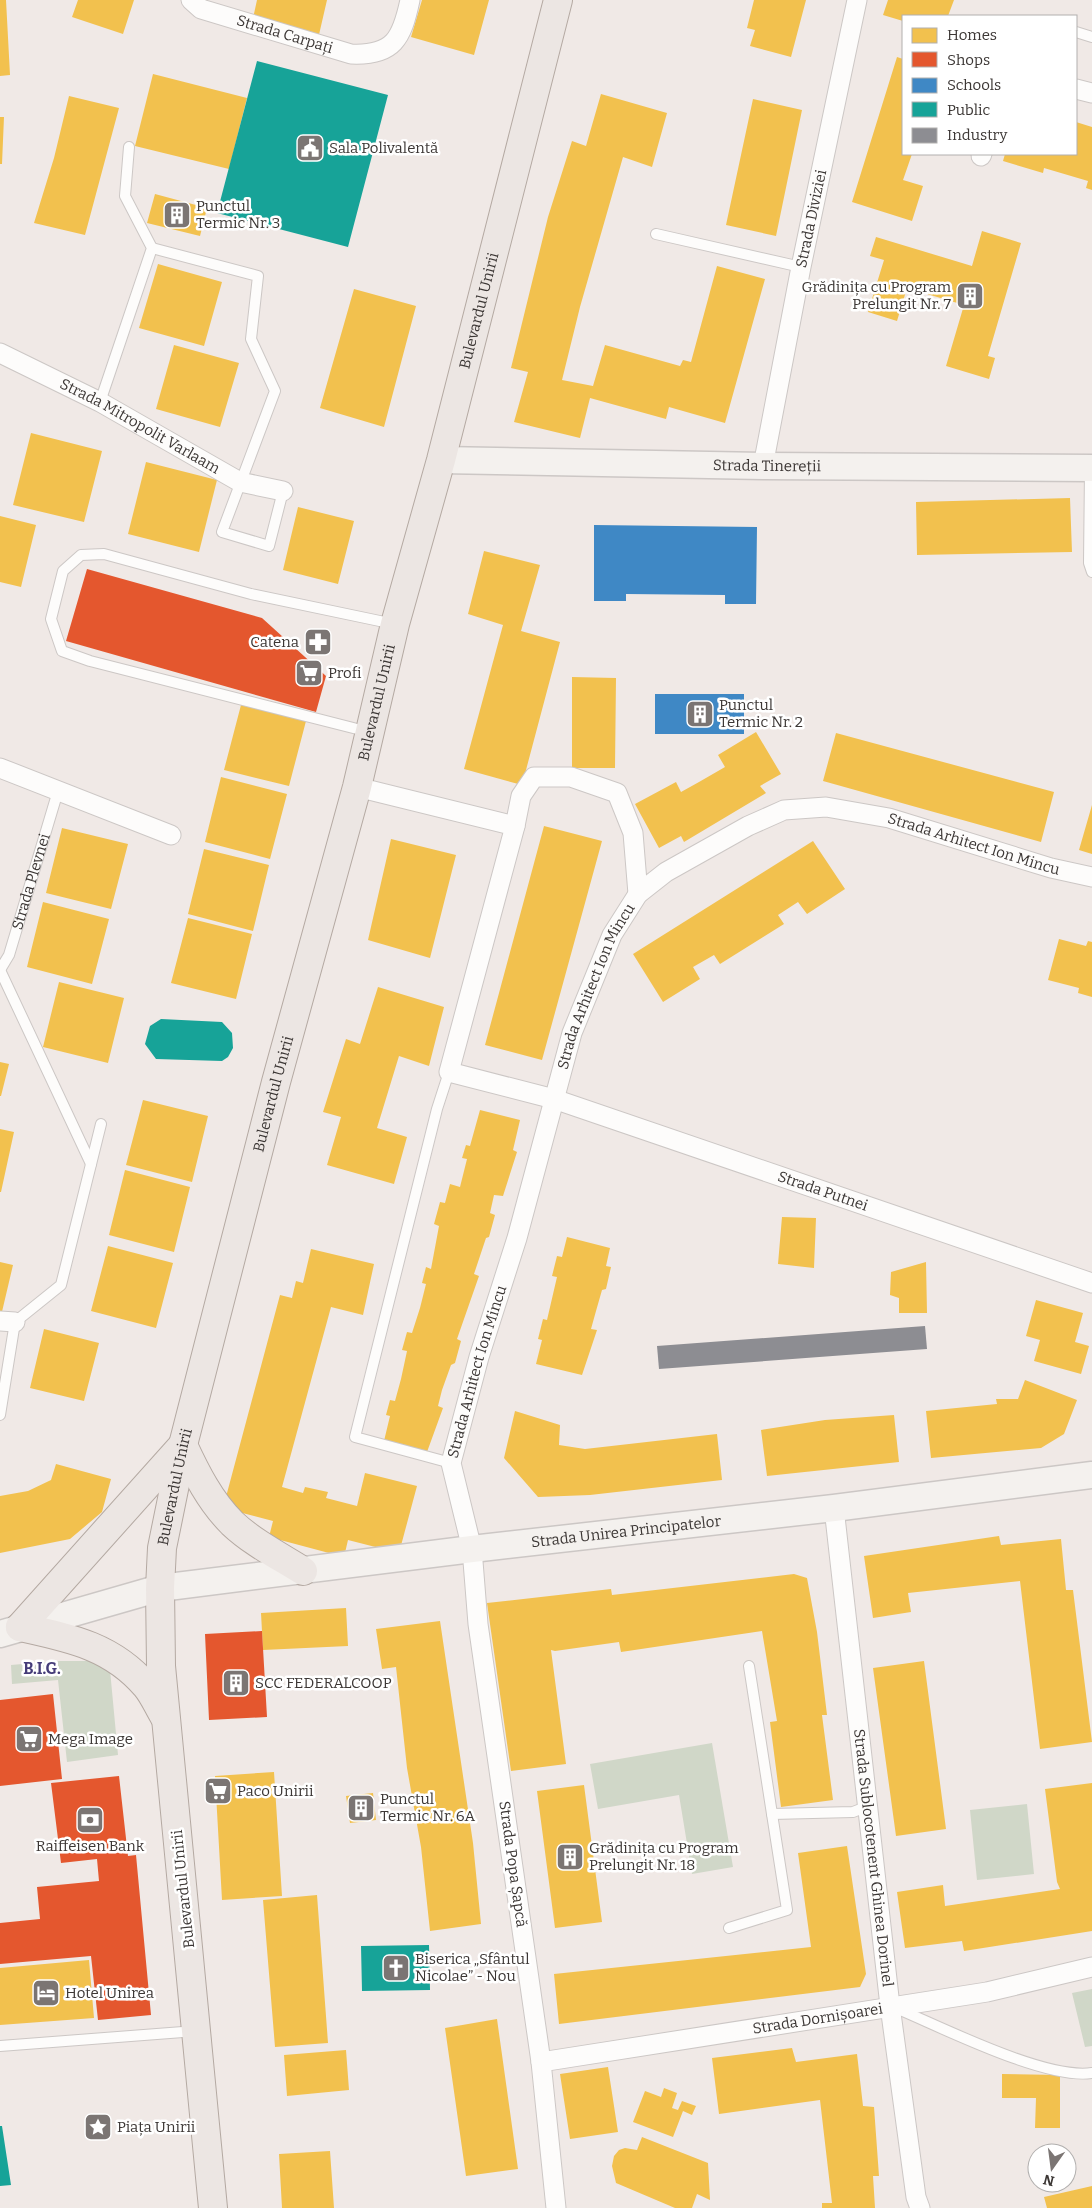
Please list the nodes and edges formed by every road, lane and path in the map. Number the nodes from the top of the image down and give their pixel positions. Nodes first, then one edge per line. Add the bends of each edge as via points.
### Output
1 (191, 0) edge
2 (410, 0) edge
3 (558, 0) edge
4 (857, 0) edge
5 (1077, 32) edge
6 (1092, 37) edge
7 (1077, 89) edge
8 (1092, 93) edge
9 (129, 147) dead end
10 (656, 234) dead end
11 (152, 248) junction
12 (801, 267) junction
13 (0, 353) edge
14 (100, 402) junction
15 (441, 460) junction
16 (763, 466) junction
17 (1091, 468) edge
18 (240, 482) junction
19 (282, 491) joint
20 (1092, 572) edge
21 (395, 624) junction
22 (368, 732) junction
23 (0, 768) edge
24 (356, 787) junction
25 (58, 791) junction
26 (515, 826) junction
27 (171, 835) dead end
28 (1092, 877) edge
29 (638, 894) junction
30 (0, 970) edge
31 (449, 1072) junction
32 (554, 1099) junction
33 (101, 1124) dead end
34 (91, 1164) junction
35 (1092, 1283) edge
36 (8, 1321) edge
37 (0, 1415) edge
38 (183, 1445) junction
39 (451, 1463) junction
40 (1092, 1475) edge
41 (834, 1508) junction
42 (472, 1549) junction
43 (303, 1570) junction
44 (160, 1588) junction
45 (10, 1631) edge
46 (749, 1666) dead end
47 (166, 1719) junction
48 (866, 1807) junction
49 (772, 1814) junction
50 (729, 1928) dead end
51 (1092, 1967) edge
52 (890, 2006) junction
53 (198, 2031) junction
54 (0, 2046) edge
55 (541, 2062) junction
56 (1092, 2073) edge
57 (214, 2208) edge
58 (556, 2208) edge
59 (920, 2208) edge

1 - 2 street, Strada Carpați via 202,9 351,54 369,55 384,51 398,39
3 - 15 main road, Bulevardul Unirii
4 - 12 street, Strada Diviziei
5 - 6 lane
7 - 8 street
9 - 11 lane via 125,196
10 - 12 lane
11 - 14 lane
11 - 18 lane via 258,276 251,338 275,391
12 - 16 street, Strada Diviziei
13 - 14 street, Strada Mitropolit Varlaam
14 - 18 street, Strada Mitropolit Varlaam
15 - 16 main road, Strada Tinereții
15 - 21 main road, Bulevardul Unirii
16 - 17 main road, Strada Tinereții
17 - 20 lane via 1089,563
18 - 19 street, Strada Mitropolit Varlaam
18 - 19 lane via 222,532 269,546
21 - 22 main road, Bulevardul Unirii
21 - 22 lane via 250,594 104,554 81,555 63,571 51,620 62,651 90,661
22 - 24 main road, Bulevardul Unirii
23 - 25 street
24 - 26 street
24 - 38 main road, Bulevardul Unirii
25 - 27 street
25 - 30 lane, Strada Plevnei via 9,955
26 - 29 street via 521,796 534,777 571,777 617,793 633,833
26 - 31 street
28 - 29 street, Strada Arhitect Ion Mincu via 1051,868 889,818 826,807 784,810 748,826 666,872
29 - 32 street, Strada Arhitect Ion Mincu via 605,952 572,1033
30 - 34 lane
31 - 32 street, Strada Putnei
31 - 39 lane via 354,1437
32 - 35 street, Strada Putnei
32 - 39 street, Strada Arhitect Ion Mincu
33 - 34 lane
34 - 36 lane via 61,1285
36 - 37 lane
38 - 43 main road via 216,1504 233,1523
38 - 44 main road, Bulevardul Unirii via 162,1548
38 - 45 main road
39 - 42 street, Strada Arhitect Ion Mincu
40 - 41 main road, Strada Unirea Principatelor
41 - 42 main road, Strada Unirea Principatelor
41 - 48 street, Strada Sublocotenent Ghinea Dorinel
42 - 43 main road, Strada Unirea Principatelor
42 - 55 street, Strada Popa Șapcă via 478,1624
43 - 44 main road, Strada Unirea Principatelor
44 - 45 main road, Strada Unirea Principatelor
44 - 47 main road, Bulevardul Unirii via 161,1666
45 - 47 main road via 90,1645 122,1662 147,1687
46 - 49 lane
47 - 53 main road, Bulevardul Unirii
48 - 49 lane via 853,1812
48 - 52 street, Strada Sublocotenent Ghinea Dorinel
49 - 50 lane via 787,1910
51 - 52 street, Strada Dornișoarei via 987,1992
52 - 55 street, Strada Dornișoarei
52 - 56 lane via 1025,2062 1080,2075
52 - 59 street, Strada Sublocotenent Ghinea Dorinel
53 - 54 lane
53 - 57 main road, Bulevardul Unirii
55 - 58 street, Strada Popa Șapcă

